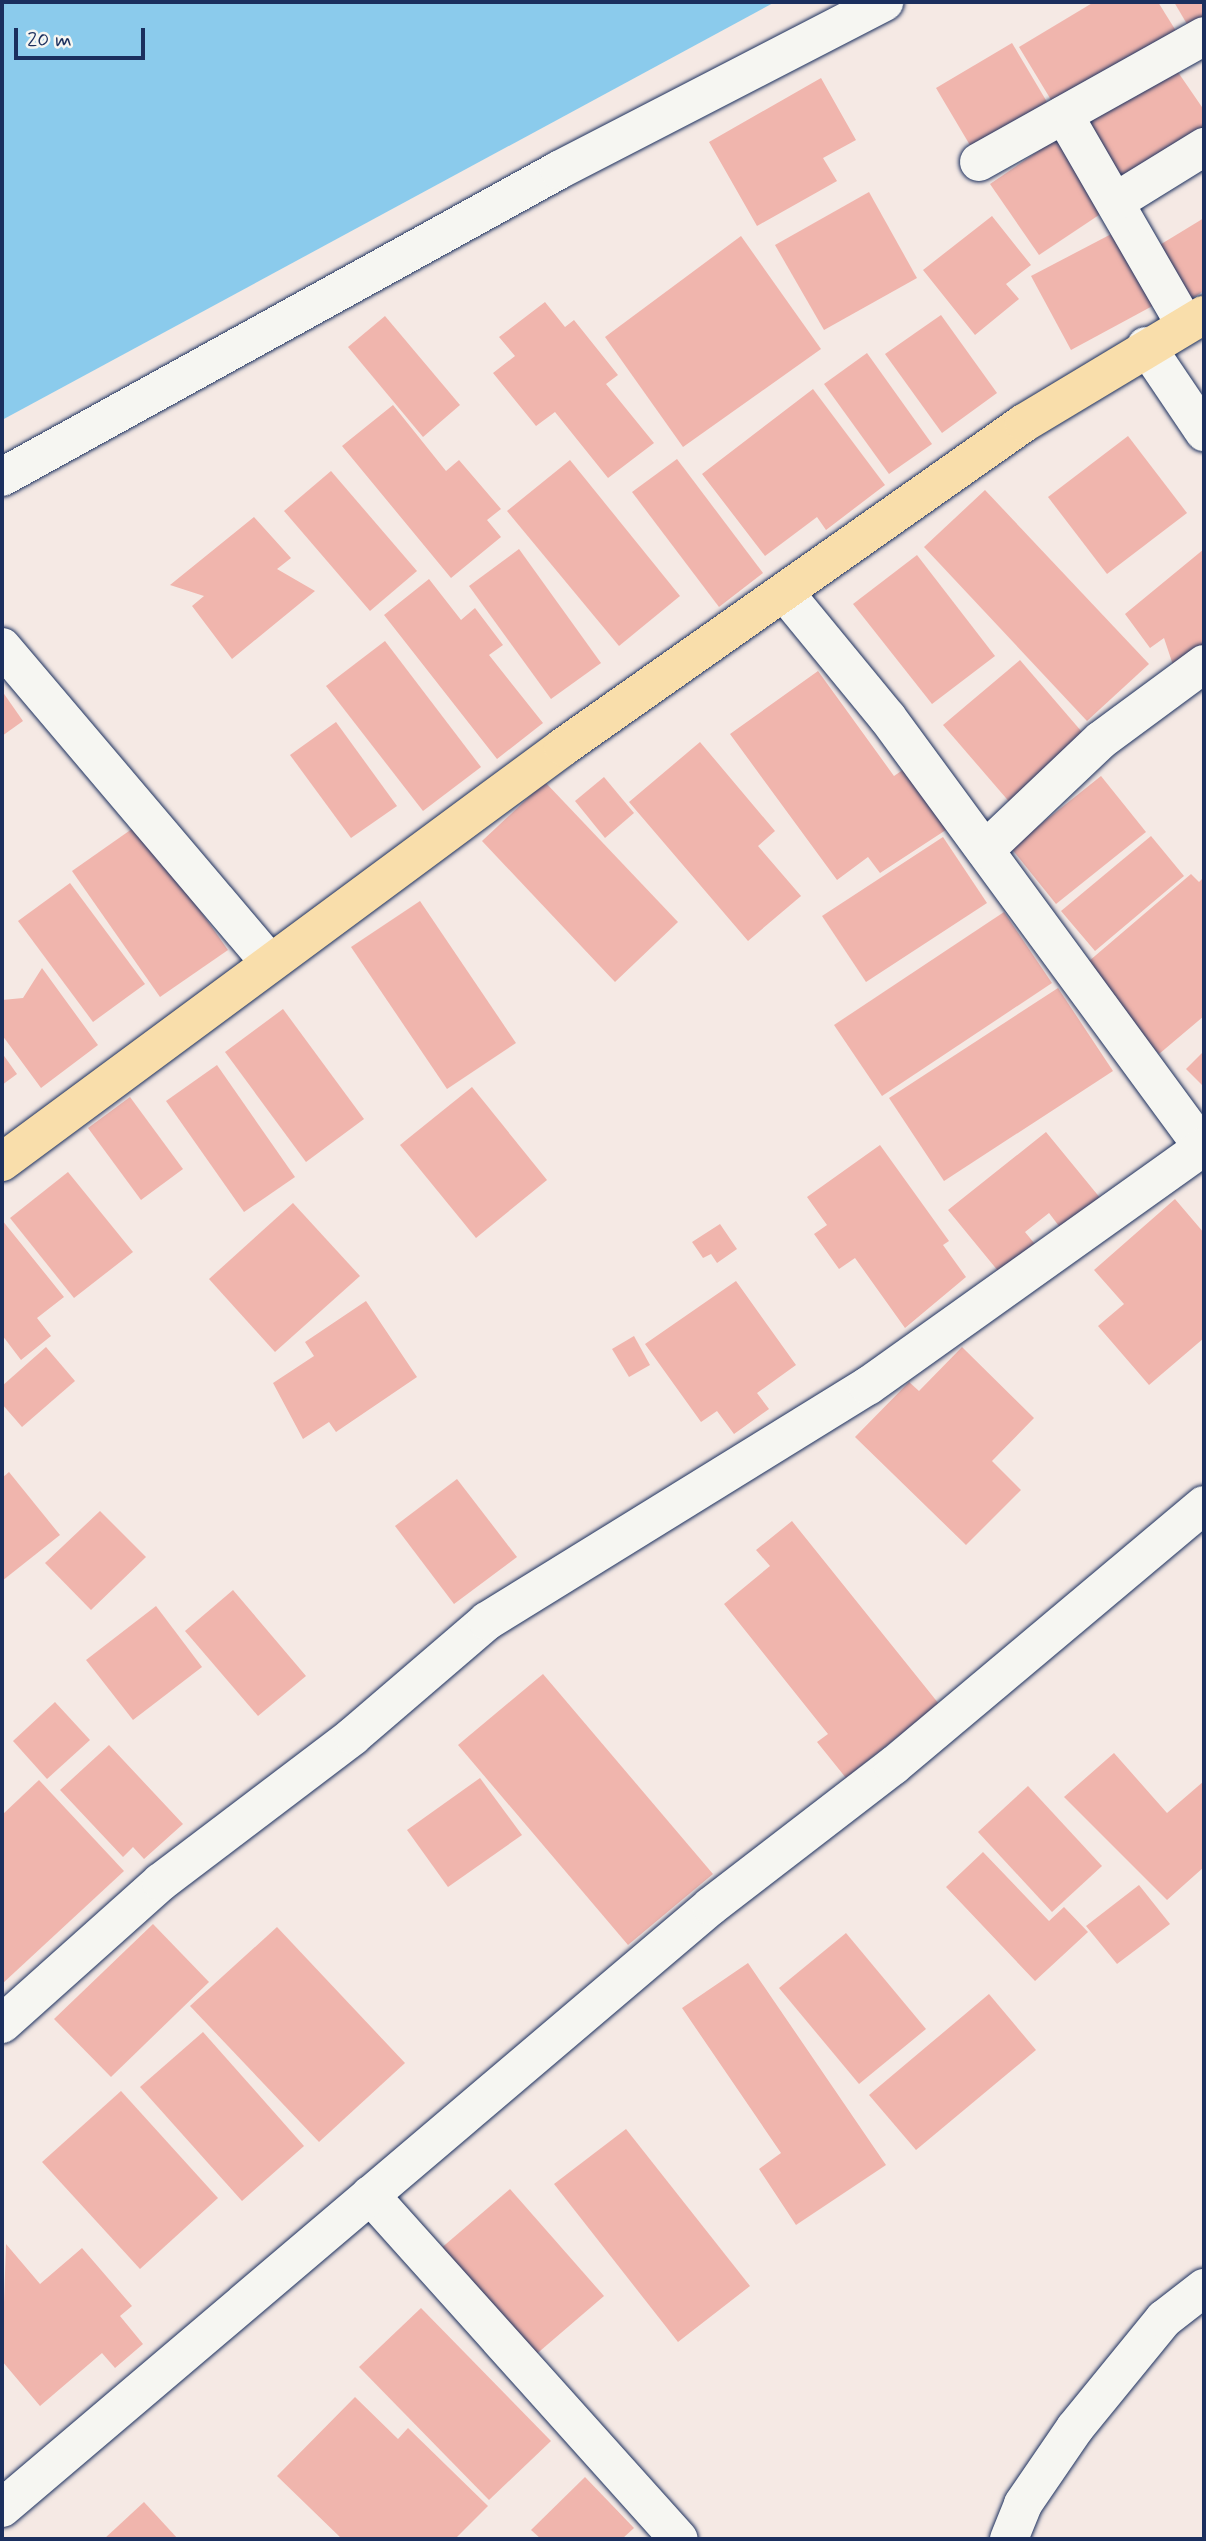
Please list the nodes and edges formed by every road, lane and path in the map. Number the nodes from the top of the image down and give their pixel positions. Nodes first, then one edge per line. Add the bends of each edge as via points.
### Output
1 (884, 2) edge
2 (1204, 36) edge
3 (1064, 115) junction
4 (1204, 147) edge
5 (979, 162) dead end
6 (1115, 202) junction
7 (1194, 320) edge
8 (1146, 346) junction
9 (1204, 432) edge
10 (2, 477) edge
11 (785, 593) junction
12 (2, 647) edge
13 (1204, 664) edge
14 (985, 850) junction
15 (269, 962) junction
16 (1203, 1148) edge
17 (2, 1160) edge
18 (1204, 1505) edge
19 (2, 2024) edge
20 (370, 2195) junction
21 (1204, 2288) edge
22 (2, 2508) edge
23 (679, 2539) edge
24 (1009, 2539) edge

1 - 10 street via 559,170
2 - 3 street
3 - 5 street
3 - 6 street
4 - 6 street
6 - 7 street
7 - 8 highway
8 - 9 street
8 - 11 highway via 1024,423
11 - 14 street
11 - 15 highway
12 - 15 street
13 - 14 street via 1101,740
14 - 16 street
15 - 17 highway
16 - 19 street via 869,1386 487,1621 353,1736 161,1882
18 - 20 street via 893,1766 711,1906
20 - 22 street
20 - 23 street
21 - 24 street via 1164,2319 1075,2428 1023,2504

